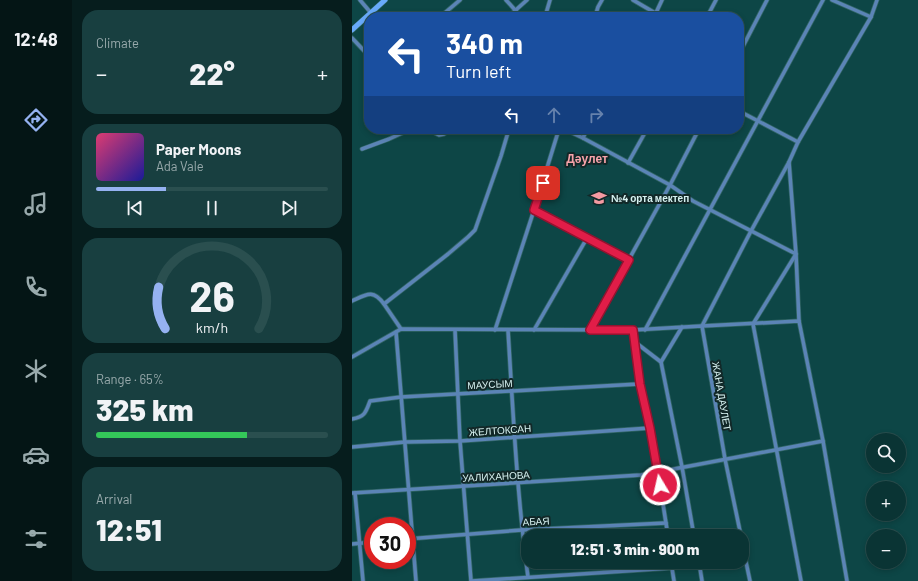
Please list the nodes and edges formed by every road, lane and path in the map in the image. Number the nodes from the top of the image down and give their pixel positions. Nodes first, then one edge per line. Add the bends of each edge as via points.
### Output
1 (360, 0) edge
2 (385, 0) edge
3 (460, 0) edge
4 (506, 0) edge
5 (527, 0) edge
6 (550, 0) edge
7 (602, 0) edge
8 (633, 0) edge
9 (662, 0) edge
10 (716, 0) edge
11 (767, 0) edge
12 (823, 0) edge
13 (832, 0) edge
14 (877, 0) edge
15 (516, 11) joint
16 (370, 12) edge
17 (372, 12) edge
18 (446, 12) edge
19 (546, 12) edge
20 (596, 12) edge
21 (651, 12) edge
22 (656, 12) edge
23 (710, 12) edge
24 (871, 17) junction
25 (364, 19) edge
26 (352, 30) edge
27 (352, 38) edge
28 (744, 44) edge
29 (364, 51) edge
30 (744, 114) edge
31 (758, 121) junction
32 (400, 134) edge
33 (508, 134) edge
34 (557, 134) edge
35 (575, 134) edge
36 (585, 134) edge
37 (644, 134) edge
38 (696, 134) edge
39 (583, 138) junction
40 (798, 142) junction
41 (362, 149) dead end
42 (789, 162) junction
43 (628, 163) junction
44 (670, 185) junction
45 (534, 210) junction
46 (710, 210) junction
47 (751, 230) junction
48 (587, 238) junction
49 (796, 254) junction
50 (629, 260) junction
51 (352, 301) edge
52 (384, 304) junction
53 (799, 321) junction
54 (753, 324) junction
55 (702, 326) junction
56 (682, 327) junction
57 (401, 329) junction
58 (455, 330) junction
59 (495, 330) junction
60 (508, 330) junction
61 (534, 330) junction
62 (590, 330) junction
63 (633, 330) junction
64 (644, 330) junction
65 (396, 332) junction
66 (635, 342) junction
67 (352, 356) edge
68 (661, 362) junction
69 (640, 384) junction
70 (512, 391) junction
71 (458, 394) junction
72 (401, 397) junction
73 (352, 419) edge
74 (650, 428) junction
75 (514, 438) junction
76 (460, 441) junction
77 (823, 441) junction
78 (405, 442) junction
79 (352, 447) edge
80 (777, 449) junction
81 (725, 459) junction
82 (682, 467) junction
83 (658, 472) junction
84 (518, 482) junction
85 (464, 486) junction
86 (409, 490) junction
87 (354, 493) edge
88 (411, 517) edge
89 (666, 523) junction
90 (522, 529) edge
91 (543, 529) edge
92 (667, 529) edge
93 (693, 529) edge
94 (740, 529) edge
95 (521, 530) edge
96 (467, 534) junction
97 (416, 539) edge
98 (360, 543) junction
99 (364, 543) edge
100 (352, 544) edge
101 (415, 569) edge
102 (527, 569) edge
103 (660, 569) edge
104 (672, 569) edge
105 (700, 569) edge
106 (747, 569) edge
107 (528, 577) junction
108 (538, 579) edge
109 (363, 581) edge
110 (416, 581) edge
111 (471, 581) edge
112 (674, 581) edge
113 (702, 581) edge
114 (750, 581) edge
115 (801, 581) edge
116 (848, 581) edge

1 - 16 street
2 - 17 street
3 - 18 street
4 - 15 street
5 - 15 street
6 - 19 street
7 - 20 street
8 - 21 street
9 - 22 street
10 - 23 street
11 - 28 street
12 - 31 street
13 - 24 street
14 - 24 street
24 - 40 street
25 - 26 street
27 - 29 street
30 - 31 street
31 - 40 street
31 - 46 street
32 - 41 street
33 - 52 street via 475,230
34 - 45 street
35 - 39 street
36 - 39 street
37 - 43 street
38 - 44 street
39 - 43 street
40 - 42 street
42 - 47 street
42 - 49 street
43 - 44 street
44 - 46 street
44 - 50 street
45 - 48 street
45 - 59 street
46 - 47 street
46 - 64 street
47 - 49 street
47 - 55 street
48 - 50 street
48 - 61 street
49 - 53 street
49 - 54 street
50 - 62 street
51 - 52 street via 369,294 379,297
52 - 57 street
53 - 54 street
53 - 77 street
54 - 55 street
54 - 80 street
55 - 56 street
55 - 81 street, ЖАНА ДАУЛЕТ
56 - 64 street
56 - 68 street
57 - 58 street
57 - 65 street
58 - 59 street
58 - 71 street
59 - 60 street
60 - 61 street
60 - 70 street
61 - 62 street
62 - 63 street
63 - 64 street
63 - 66 street
65 - 67 street
65 - 72 street
66 - 68 street
66 - 69 street
68 - 82 street
69 - 70 street, МАУСЫМ
69 - 74 street
70 - 71 street, МАУСЫМ
70 - 75 street
71 - 72 street, МАУСЫМ
71 - 76 street
72 - 73 street, МАУСЫМ via 370,401 366,412 359,418
72 - 78 street
74 - 75 street, ЖЕЛТОКСАН
74 - 83 street
75 - 76 street, ЖЕЛТОКСАН
75 - 84 street
76 - 78 street, ЖЕЛТОКСАН
76 - 85 street
77 - 80 street, УАЛИХАНОВА
77 - 116 street
78 - 79 street, ЖЕЛТОКСАН
78 - 86 street
80 - 81 street, УАЛИХАНОВА
80 - 115 street
81 - 82 street, УАЛИХАНОВА
81 - 94 street, ЖАНА ДАУЛЕТ
82 - 83 street, УАЛИХАНОВА
82 - 93 street
83 - 84 street, УАЛИХАНОВА
83 - 89 street
84 - 85 street, УАЛИХАНОВА
84 - 90 street
85 - 86 street, УАЛИХАНОВА
85 - 96 street
86 - 87 street, УАЛИХАНОВА
86 - 88 street
87 - 98 street
89 - 91 street, АБАЯ
89 - 92 street
95 - 96 street, АБАЯ
96 - 97 street, АБАЯ
96 - 111 street
98 - 99 street
98 - 100 street
98 - 109 street
101 - 110 street
102 - 107 street
103 - 108 street
104 - 112 street
105 - 113 street
106 - 114 street
107 - 108 street
107 - 111 street

